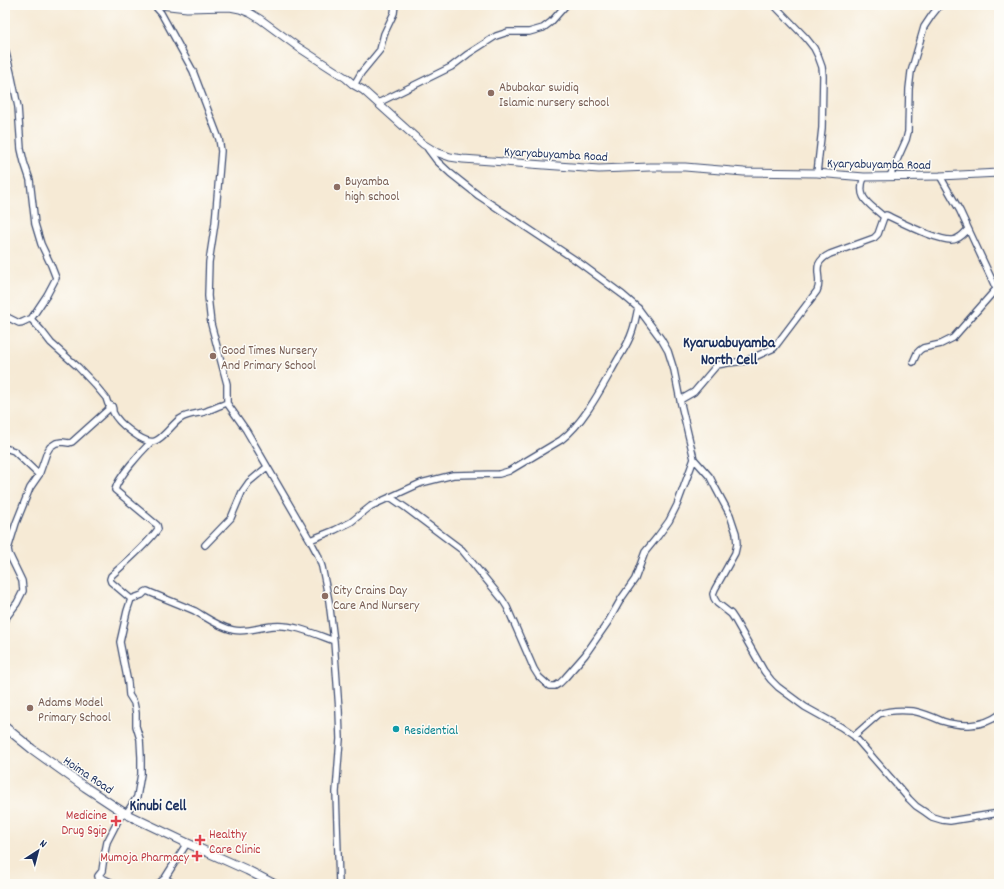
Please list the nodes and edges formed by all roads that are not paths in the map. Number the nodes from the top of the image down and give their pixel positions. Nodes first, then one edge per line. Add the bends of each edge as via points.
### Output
1 (154, 5) edge
2 (160, 5) edge
3 (252, 5) edge
4 (395, 5) edge
5 (566, 5) edge
6 (774, 5) edge
7 (940, 5) edge
8 (245, 11) junction
9 (5, 49) edge
10 (354, 85) junction
11 (378, 103) junction
12 (423, 144) junction
13 (817, 173) junction
14 (999, 173) edge
15 (864, 176) junction
16 (890, 176) junction
17 (940, 176) junction
18 (884, 217) junction
19 (968, 229) junction
20 (998, 292) edge
21 (638, 308) junction
22 (5, 316) edge
23 (31, 318) junction
24 (913, 362) dead end
25 (680, 400) junction
26 (227, 403) junction
27 (112, 406) junction
28 (151, 442) junction
29 (5, 448) edge
30 (694, 459) junction
31 (267, 467) junction
32 (39, 475) junction
33 (390, 497) junction
34 (310, 540) junction
35 (205, 545) dead end
36 (131, 599) junction
37 (5, 619) edge
38 (334, 641) junction
39 (999, 715) edge
40 (5, 727) edge
41 (854, 736) junction
42 (125, 813) junction
43 (999, 813) edge
44 (187, 843) junction
45 (98, 876) junction
46 (165, 878) junction
47 (100, 884) edge
48 (115, 884) edge
49 (158, 884) edge
50 (174, 884) edge
51 (274, 884) edge
52 (339, 884) edge

1 - 26 street via 193,71 219,139 221,151 209,262 208,296 211,324 227,384
2 - 8 street, Kyaryabuyamba Road via 187,8 230,7
3 - 8 street
4 - 10 street via 380,50 361,72
5 - 11 street via 544,28 496,36 451,67
6 - 13 street via 814,48 822,67 822,128
7 - 16 street via 924,27 910,79 908,132
8 - 10 street, Kyaryabuyamba Road
9 - 23 street via 18,108 21,149 30,180 35,224 56,278
10 - 11 street, Kyaryabuyamba Road
11 - 12 street, Kyaryabuyamba Road
12 - 13 street, Kyaryabuyamba Road via 450,157 471,160 599,169 685,167 744,172
12 - 21 street via 437,161 479,196 577,261
13 - 15 street, Kyaryabuyamba Road
14 - 17 street, Kyaryabuyamba Road
15 - 16 street, Kyaryabuyamba Road
15 - 18 street via 861,184 862,194
16 - 17 street, Kyaryabuyamba Road
17 - 19 street
18 - 19 street via 886,215 946,240 956,240
18 - 25 street via 874,238 830,254 821,261 818,269 818,289 774,348 746,361 718,365 694,392
19 - 20 street
20 - 24 street via 953,338 923,348
21 - 25 street via 668,351
21 - 33 street via 632,334 611,372 587,411 568,434 509,471 499,474 453,475 421,483
22 - 23 street via 19,323
23 - 27 street via 51,343 78,367
25 - 30 street
26 - 28 street via 183,417 156,441
26 - 31 street
27 - 28 street via 119,421 133,433
27 - 32 street via 72,442 56,443 50,447
28 - 36 street via 119,480 115,490 157,525 158,529 142,548 111,576 111,582
29 - 32 street via 14,451
30 - 33 street via 677,505 669,521 645,552 635,579 585,655 555,686 549,686 539,678 507,607 466,556
30 - 41 street via 710,477 730,514 736,533 735,554 715,589 714,598 731,614 764,671 778,687 805,707
31 - 34 street
31 - 35 street via 249,482 231,518
32 - 37 street via 30,488 8,549 22,581 23,591
33 - 34 street via 371,506 351,522
34 - 38 street via 322,567
36 - 38 street via 147,591 233,630 287,626
36 - 42 street via 120,642 129,695 136,713 141,774 137,797
38 - 52 street via 340,739 336,792
39 - 41 street via 989,721 969,726 953,724 913,711 884,712
40 - 42 main road, Hoima Road via 85,787
41 - 43 street via 909,800 932,816 950,821
42 - 44 main road, Hoima Road
42 - 45 street via 107,842 102,871
44 - 46 street
44 - 51 main road, Hoima Road
45 - 47 street
45 - 48 street
46 - 49 street
46 - 50 street

